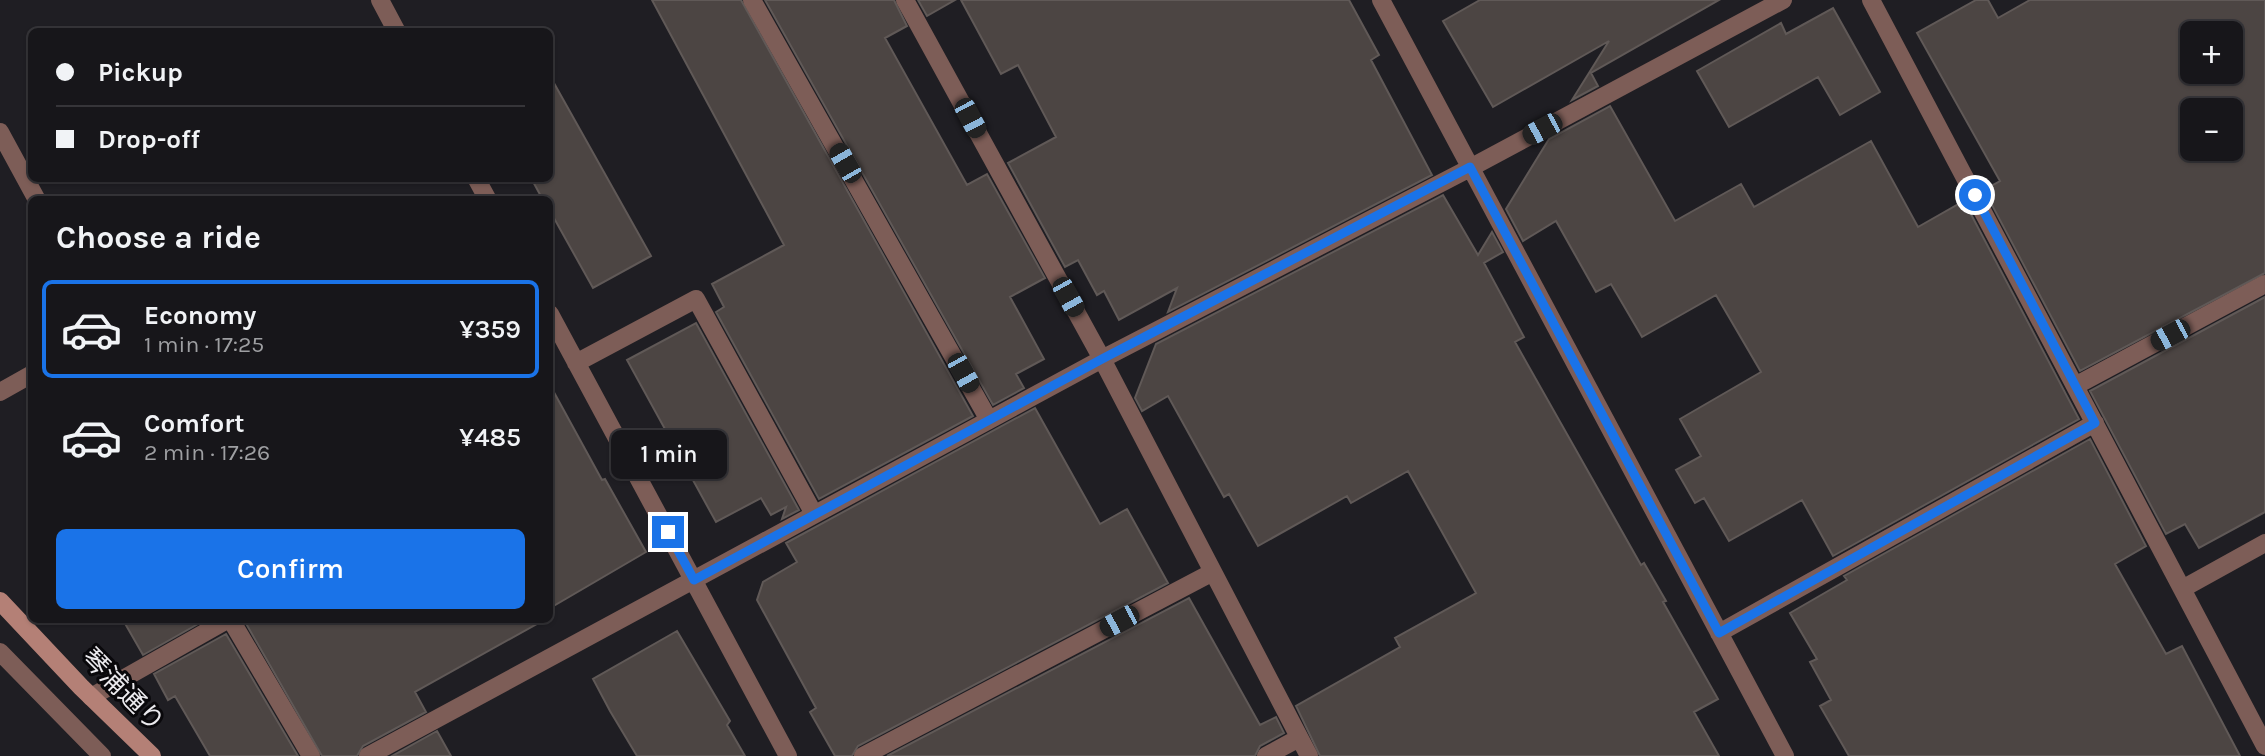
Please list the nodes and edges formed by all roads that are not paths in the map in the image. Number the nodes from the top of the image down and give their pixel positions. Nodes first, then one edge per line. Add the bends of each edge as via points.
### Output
1 (380, 0) edge
2 (752, 0) edge
3 (905, 0) edge
4 (1381, 0) edge
5 (1783, 0) edge
6 (1871, 0) edge
7 (395, 28) edge
8 (0, 132) edge
9 (1470, 167) junction
10 (35, 196) edge
11 (2265, 284) edge
12 (553, 320) edge
13 (1102, 359) junction
14 (576, 363) junction
15 (28, 376) edge
16 (2076, 386) junction
17 (0, 392) edge
18 (989, 420) junction
19 (2095, 423) junction
20 (814, 514) junction
21 (2265, 543) edge
22 (1213, 572) junction
23 (694, 580) junction
24 (2182, 589) junction
25 (0, 601) edge
26 (224, 623) edge
27 (231, 623) edge
28 (1719, 633) junction
29 (0, 652) edge
30 (91, 696) junction
31 (1299, 738) junction
32 (2265, 746) edge
33 (781, 753) edge
34 (102, 756) edge
35 (152, 756) edge
36 (311, 756) edge
37 (368, 756) edge
38 (863, 756) edge
39 (1266, 756) edge
40 (1309, 756) edge
41 (1785, 756) edge

1 - 7 street
2 - 18 street
3 - 13 street
4 - 9 street
5 - 9 street
6 - 16 street
8 - 10 street
9 - 13 street
9 - 28 street
11 - 16 street
12 - 14 street
13 - 18 street
13 - 22 street
14 - 20 street via 696,299
14 - 23 street
15 - 17 street
16 - 19 street
18 - 20 street
19 - 24 street
19 - 28 street
20 - 23 street
21 - 24 street
22 - 31 street
22 - 38 street
23 - 33 street
23 - 37 street
24 - 32 street
25 - 30 street, 琴浦通り
26 - 30 street
27 - 36 street
28 - 41 street
29 - 34 street
30 - 35 street, 琴浦通り
31 - 39 street
31 - 40 street

